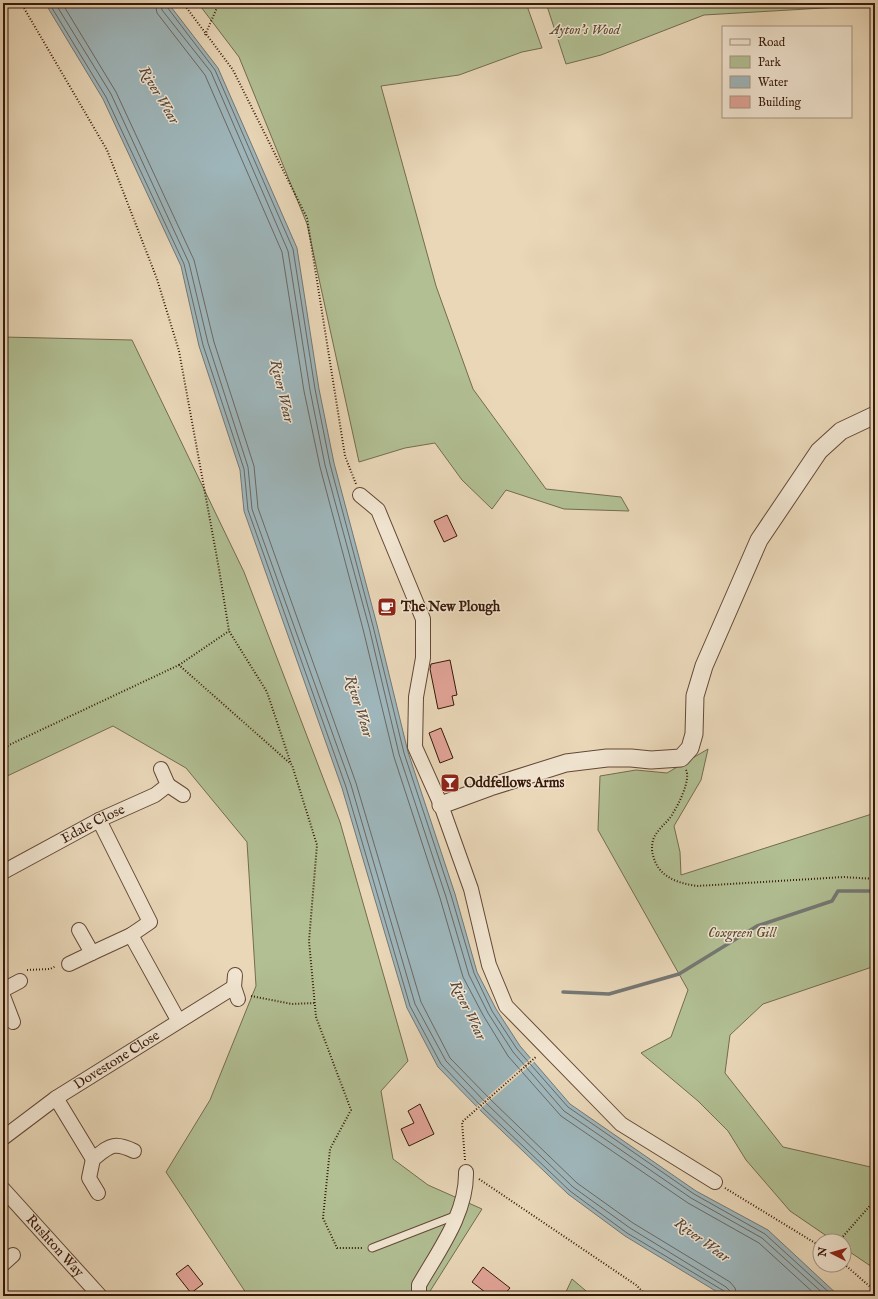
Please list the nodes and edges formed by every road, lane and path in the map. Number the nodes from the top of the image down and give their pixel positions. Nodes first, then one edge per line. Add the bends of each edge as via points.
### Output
1 (21, 3) edge
2 (183, 3) edge
3 (219, 3) edge
4 (206, 35) junction
5 (875, 415) edge
6 (360, 494) joint
7 (229, 631) junction
8 (179, 665) junction
9 (3, 750) edge
10 (681, 758) junction
11 (292, 765) junction
12 (161, 768) dead end
13 (168, 785) junction
14 (183, 795) dead end
15 (441, 805) junction
16 (99, 820) junction
17 (3, 872) edge
18 (875, 879) edge
19 (78, 930) dead end
20 (132, 935) junction
21 (92, 953) junction
22 (69, 964) joint
23 (20, 981) joint
24 (236, 987) joint
25 (3, 990) edge
26 (3, 996) edge
27 (314, 1003) junction
28 (178, 1020) junction
29 (13, 1022) dead end
30 (542, 1051) dead end
31 (56, 1098) junction
32 (3, 1138) edge
33 (134, 1151) dead end
34 (93, 1159) junction
35 (466, 1172) junction
36 (715, 1182) joint
37 (3, 1189) edge
38 (98, 1193) dead end
39 (875, 1200) edge
40 (458, 1214) junction
41 (846, 1233) edge
42 (812, 1241) edge
43 (372, 1248) joint
44 (852, 1271) edge
45 (875, 1291) edge
46 (100, 1296) edge
47 (419, 1296) edge
48 (647, 1296) edge

1 - 7 path via 107,150 157,279 179,351
2 - 4 path
3 - 4 path
4 - 6 path via 233,70 307,218 345,456
5 - 10 street via 841,431 819,451 759,540 704,666 695,696 694,734 690,748
6 - 15 street via 378,510 422,618 423,658 416,696 415,747
7 - 8 path
7 - 11 path via 267,692
8 - 9 path
8 - 11 path
10 - 15 street via 607,758 566,763 490,786
10 - 18 path via 688,773 688,781 673,813 655,835 652,850 655,865 664,876 697,886 844,877
11 - 27 path via 317,845 309,941
12 - 13 street
13 - 14 street
13 - 16 street, Edale Close via 155,795
15 - 36 street via 472,889 489,965 506,1006 621,1124
16 - 17 street, Edale Close
16 - 20 street via 150,922
19 - 21 street
20 - 21 street
20 - 28 street
21 - 22 street
22 - 23 path via 63,962 50,969 21,972
23 - 25 street
24 - 27 path via 248,996 292,1004
24 - 28 street, Dovestone Close
26 - 29 street
27 - 43 path via 316,1017 351,1110 330,1149 323,1218 337,1248
28 - 31 street, Dovestone Close
30 - 35 path via 462,1122
31 - 32 street, Dovestone Close
31 - 34 street
33 - 34 street via 122,1145 111,1145
34 - 38 street via 89,1178
35 - 40 street via 467,1188
35 - 48 path via 636,1286
36 - 42 path
37 - 46 street, Rushton Way
39 - 41 path
40 - 43 lane
40 - 47 street via 419,1285
44 - 45 path

